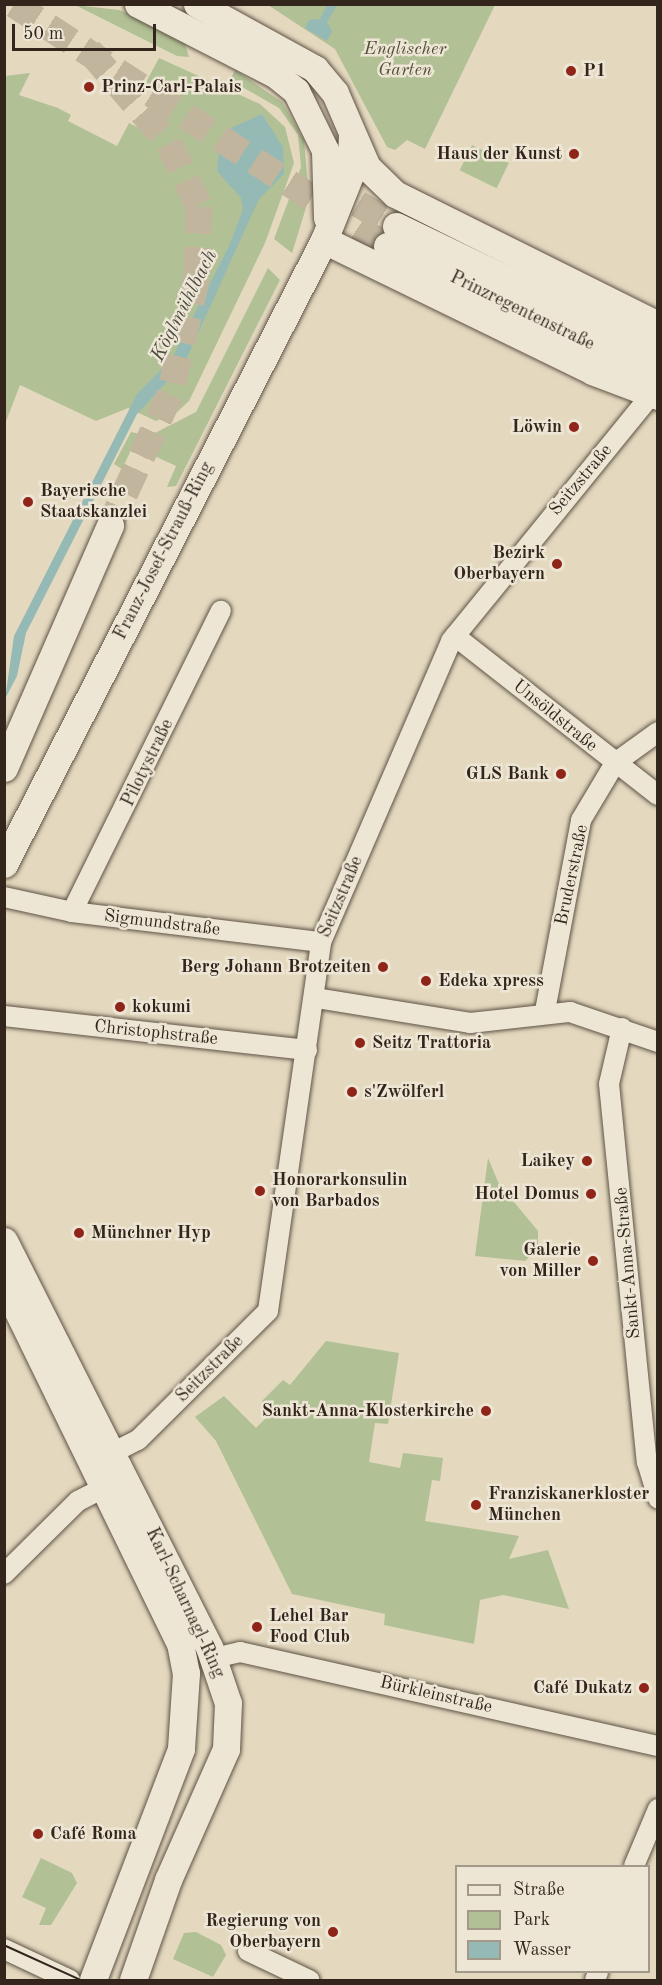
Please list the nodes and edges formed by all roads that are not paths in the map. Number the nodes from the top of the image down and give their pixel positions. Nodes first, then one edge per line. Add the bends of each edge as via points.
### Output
1 (138, 4) edge
2 (197, 4) edge
3 (352, 135) junction
4 (395, 194) junction
5 (334, 204) junction
6 (324, 240) junction
7 (657, 325) edge
8 (657, 352) edge
9 (656, 388) edge
10 (110, 525) tunnel mouth
11 (221, 611) dead end
12 (455, 636) junction
13 (657, 732) edge
14 (615, 764) junction
15 (4, 768) edge
16 (657, 795) edge
17 (5, 863) edge
18 (4, 897) edge
19 (72, 912) junction
20 (321, 942) junction
21 (316, 998) junction
22 (545, 1011) junction
23 (4, 1016) edge
24 (622, 1028) junction
25 (657, 1041) edge
26 (307, 1050) junction
27 (4, 1241) edge
28 (4, 1283) edge
29 (112, 1453) junction
30 (105, 1487) junction
31 (657, 1498) edge
32 (4, 1574) edge
33 (214, 1658) junction
34 (229, 1720) junction
35 (186, 1722) junction
36 (657, 1746) edge
37 (657, 1809) edge
38 (634, 1865) edge
39 (4, 1949) edge
40 (248, 1951) dead end
41 (70, 1980) edge
42 (93, 1980) edge
43 (133, 1980) edge
44 (309, 1980) edge

1 - 5 main road via 275,74 296,91 325,150
2 - 3 main road via 315,69 334,93
3 - 4 main road via 367,167
3 - 5 main road, Franz-Josef-Strauß-Ring via 353,159
4 - 5 main road
4 - 7 main road
5 - 6 main road, Franz-Josef-Strauß-Ring
6 - 9 main road via 592,371
6 - 17 main road, Franz-Josef-Strauß-Ring
8 - 9 main road, Prinzregentenstraße via 392,236
9 - 12 street, Seitzstraße
10 - 15 main road
11 - 19 street, Pilotystraße
12 - 14 street, Unsöldstraße
12 - 20 street, Seitzstraße
13 - 14 street, Bruderstraße
14 - 16 street, Unsöldstraße
14 - 22 street, Bruderstraße via 581,820
18 - 19 street, Sigmundstraße
19 - 20 street, Sigmundstraße
20 - 21 street, Seitzstraße
21 - 22 street via 470,1023 504,1023
21 - 26 street, Seitzstraße
22 - 24 street via 596,1018
23 - 26 street, Christophstraße
24 - 25 street
24 - 31 street, Sankt-Anna-Straße via 609,1084 647,1462
26 - 29 street, Seitzstraße via 268,1311 138,1440
27 - 29 main road, Karl-Scharnagl-Ring
28 - 30 main road, Karl-Scharnagl-Ring
29 - 33 main road, Karl-Scharnagl-Ring
30 - 32 street via 78,1501
30 - 35 main road, Karl-Scharnagl-Ring via 183,1651
33 - 34 main road, Karl-Scharnagl-Ring
33 - 36 street, Bürkleinstraße via 240,1652
34 - 35 main road via 210,1712
34 - 43 main road, Karl-Scharnagl-Ring via 217,1775 168,1880
35 - 42 main road, Karl-Scharnagl-Ring via 181,1749
37 - 38 street
39 - 41 street
40 - 44 street

